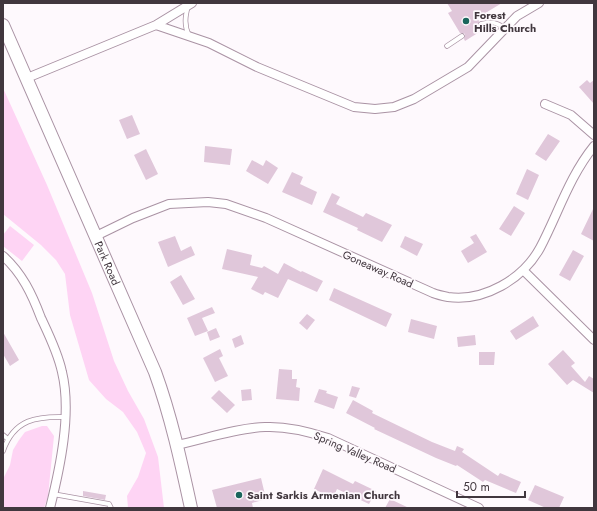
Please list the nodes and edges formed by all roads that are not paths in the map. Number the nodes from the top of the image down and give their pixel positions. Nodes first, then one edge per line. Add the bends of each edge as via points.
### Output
1 (539, 3) edge
2 (190, 4) edge
3 (156, 24) junction
4 (480, 24) dead end
5 (3, 25) edge
6 (505, 28) junction
7 (189, 36) junction
8 (462, 36) dead end
9 (446, 46) dead end
10 (27, 78) junction
11 (545, 104) dead end
12 (594, 135) edge
13 (594, 146) edge
14 (96, 236) junction
15 (3, 256) edge
16 (523, 270) junction
17 (594, 340) edge
18 (66, 417) junction
19 (3, 435) edge
20 (8, 439) junction
21 (177, 445) junction
22 (3, 451) edge
23 (181, 463) junction
24 (53, 494) junction
25 (50, 508) edge
26 (111, 508) edge
27 (183, 508) edge
28 (191, 508) edge
29 (479, 508) edge

1 - 6 street via 517,16
2 - 3 street
2 - 7 lane via 185,22
3 - 7 street
3 - 10 street
4 - 6 lane via 490,21
5 - 10 main road, Park Road
6 - 7 street via 468,67 414,99 394,108 375,109 354,107
8 - 9 lane
10 - 14 main road, Park Road
11 - 12 street via 571,115
13 - 16 street, Goneaway Road via 568,186 539,249
14 - 16 street, Goneaway Road via 169,204 208,202 239,208 266,218 426,290 448,297 476,295 491,290 503,285
14 - 21 main road, Park Road via 155,372
15 - 18 street via 14,266 31,293 56,354 65,388
16 - 17 street
18 - 20 lane via 47,416 33,419 22,425
18 - 24 street
19 - 20 lane
20 - 22 lane
21 - 23 main road, Park Road
21 - 29 street, Spring Valley Road via 257,428 300,430 328,438
23 - 27 main road
23 - 28 main road, Park Road
24 - 25 street
24 - 26 lane via 109,504

